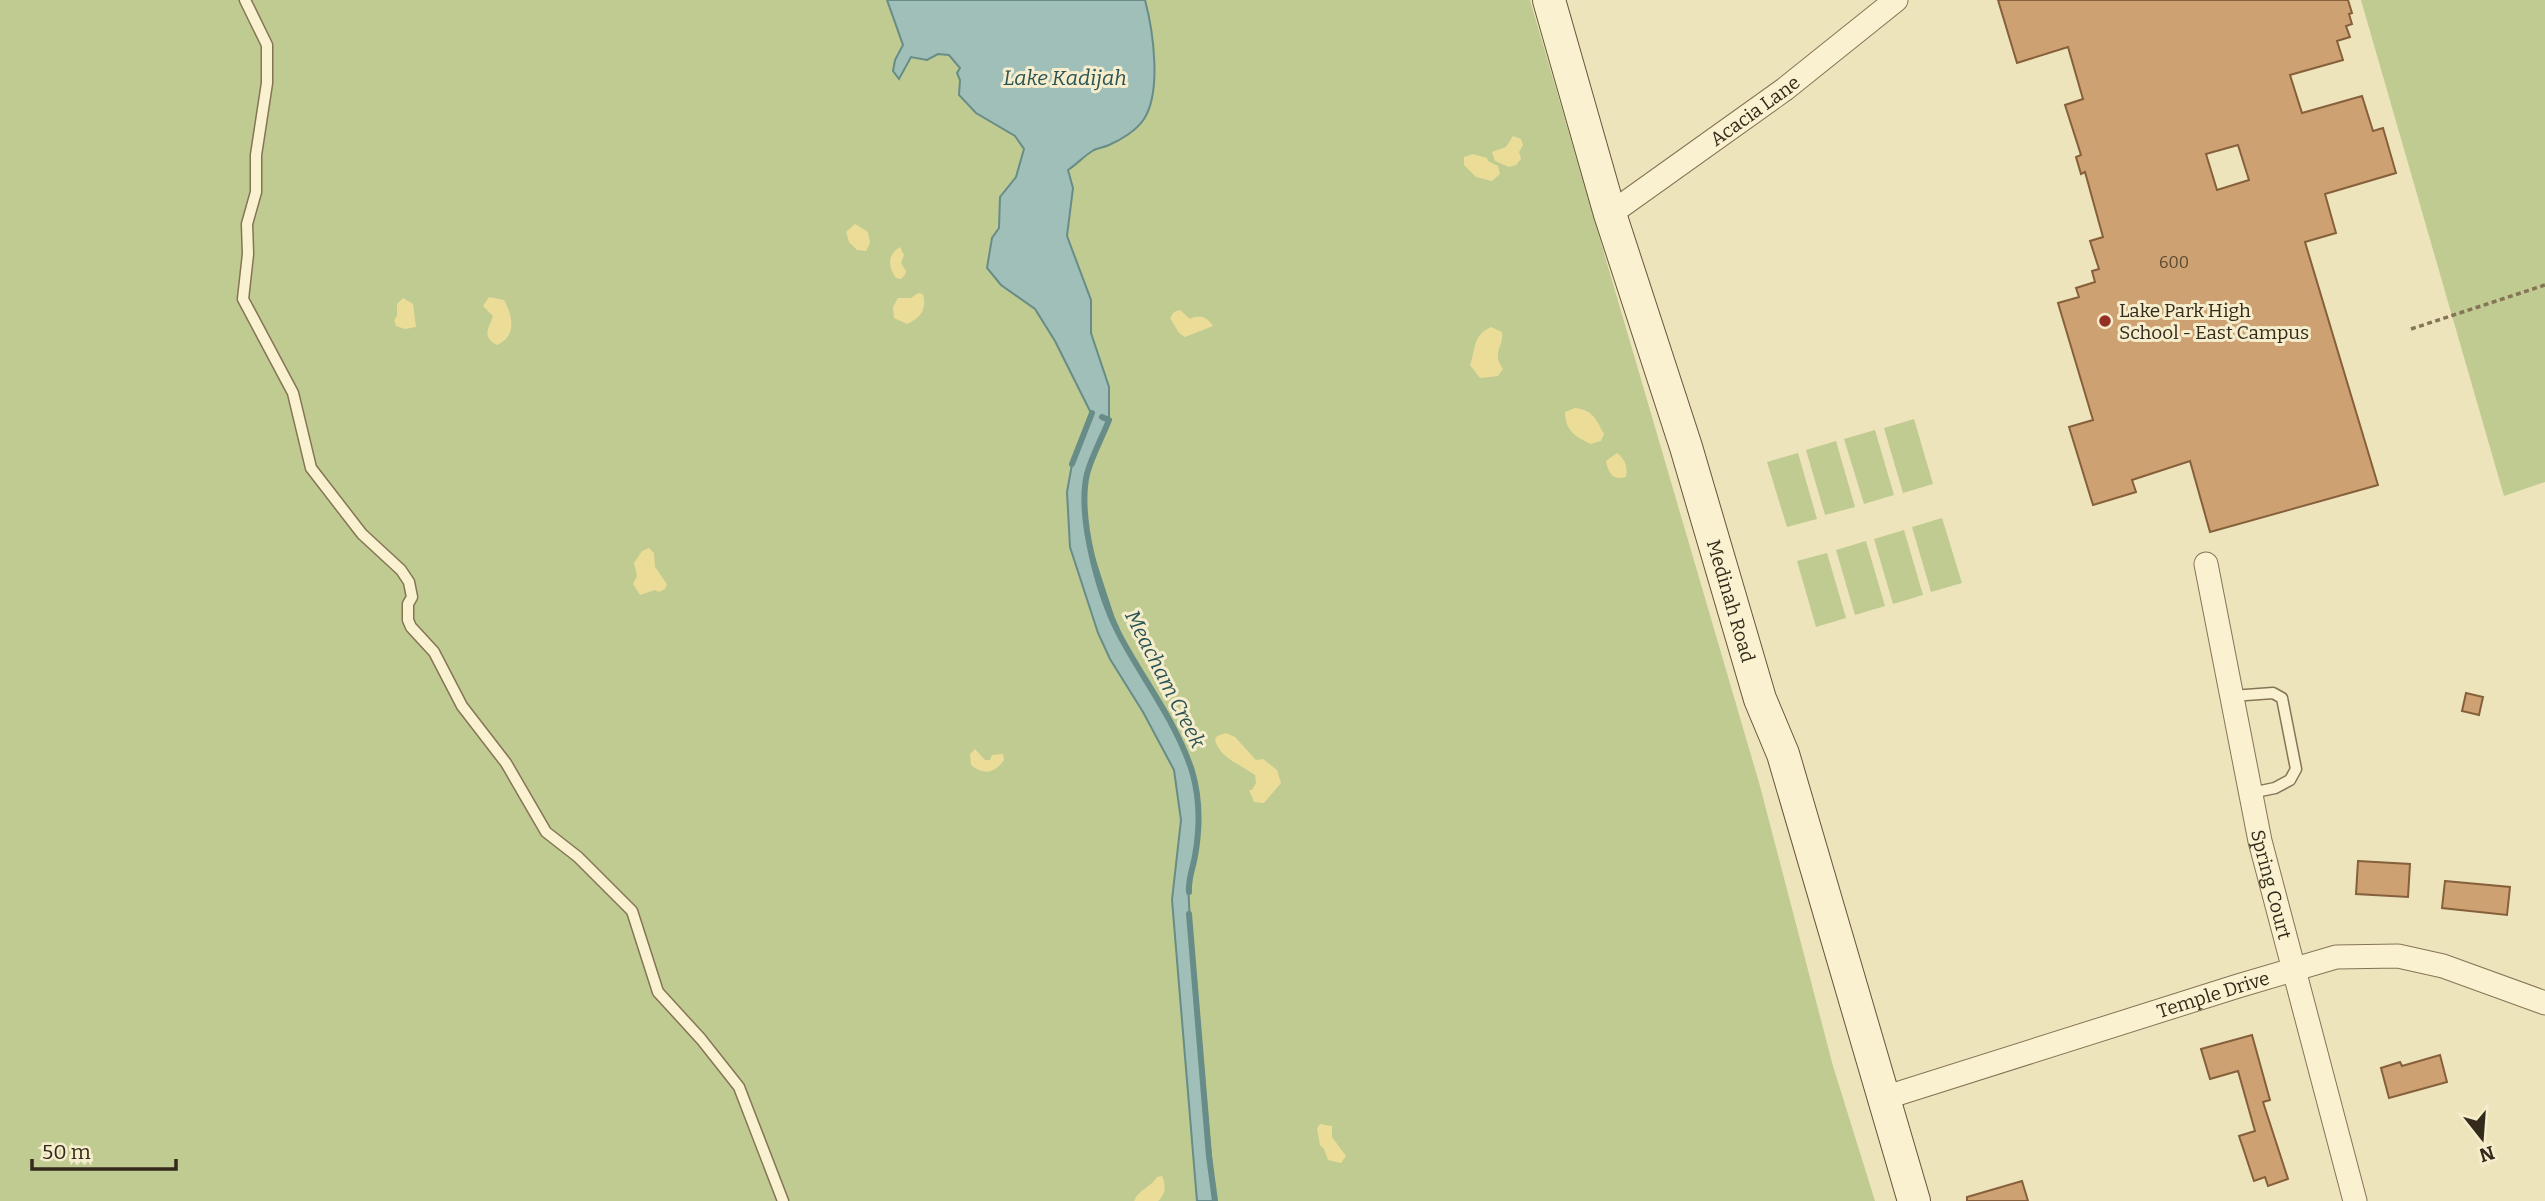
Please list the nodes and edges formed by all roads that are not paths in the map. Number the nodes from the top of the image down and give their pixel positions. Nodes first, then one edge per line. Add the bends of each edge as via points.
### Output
1 (245, 0) edge
2 (1549, 0) edge
3 (1896, 0) edge
4 (1610, 214) junction
5 (2206, 564) dead end
6 (2232, 696) junction
7 (2251, 793) junction
8 (2294, 969) junction
9 (2545, 1003) edge
10 (1884, 1098) junction
11 (783, 1201) edge
12 (1914, 1201) edge
13 (2355, 1201) edge

1 - 11 lane via 267,45 267,83 256,155 256,192 247,224 243,299 293,393 311,468 362,534 409,582 411,627 434,652 462,706 506,763 545,832 587,864 632,911 658,992 739,1087
2 - 4 main road, Medinah Road
3 - 4 street, Acacia Lane via 1784,89
4 - 10 main road, Medinah Road via 1686,447 1760,699 1783,754
5 - 6 street, Spring Court
6 - 7 street, Spring Court
6 - 7 lane via 2273,693 2282,698 2289,733 2296,769 2290,780
7 - 8 street, Spring Court
8 - 9 street, Temple Drive via 2336,957 2398,956
8 - 10 street, Temple Drive
8 - 13 street, Spring Court
10 - 12 main road, Medinah Road

